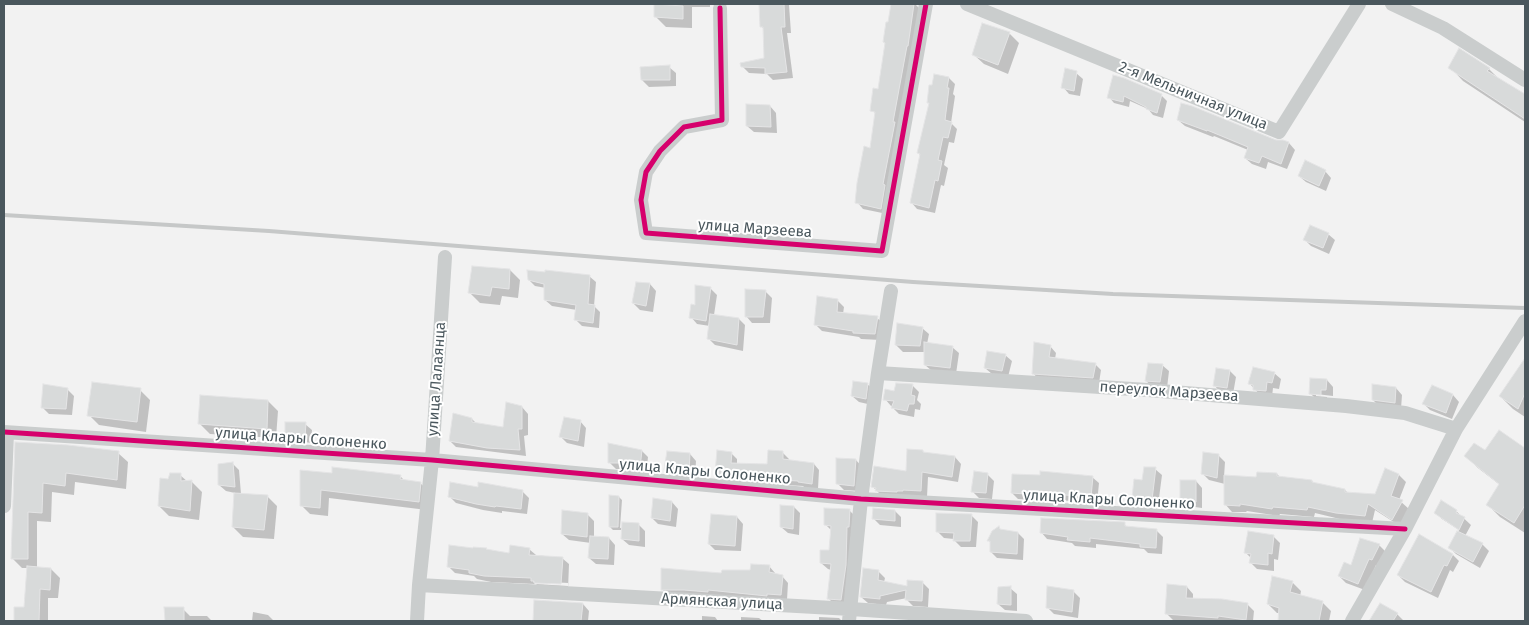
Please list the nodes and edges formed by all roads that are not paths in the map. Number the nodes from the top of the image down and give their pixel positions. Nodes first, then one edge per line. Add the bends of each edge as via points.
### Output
1 (926, 4) edge
2 (967, 4) edge
3 (1358, 4) edge
4 (1392, 4) edge
5 (720, 8) dead end
6 (1524, 77) edge
7 (445, 257) dead end
8 (891, 291) dead end
9 (1525, 321) edge
10 (1520, 338) edge
11 (878, 373) junction
12 (1456, 429) junction
13 (6, 433) edge
14 (432, 460) junction
15 (861, 500) junction
16 (4, 506) edge
17 (1405, 529) junction
18 (419, 585) junction
19 (850, 615) edge
20 (417, 621) edge
21 (1026, 621) edge
22 (1352, 621) edge

1 - 5 street, улица Марзеева via 882,251 646,233 640,200 646,172 660,150 684,128 722,120
2 - 3 street, 2-я Мельничная улица via 1279,132
4 - 6 street via 1443,28
7 - 14 street, улица Лалаянца
8 - 11 street
9 - 10 street
10 - 12 street
11 - 12 street, переулок Марзеева via 1346,406 1405,413
11 - 15 street
12 - 17 street
13 - 14 street, улица Клары Солоненко
13 - 16 street
14 - 15 street, улица Клары Солоненко
14 - 18 street, улица Лалаянца
15 - 17 street, улица Клары Солоненко
15 - 19 street
17 - 22 street
18 - 19 street, Армянская улица
18 - 20 street, улица Лалаянца
19 - 21 street, Армянская улица

